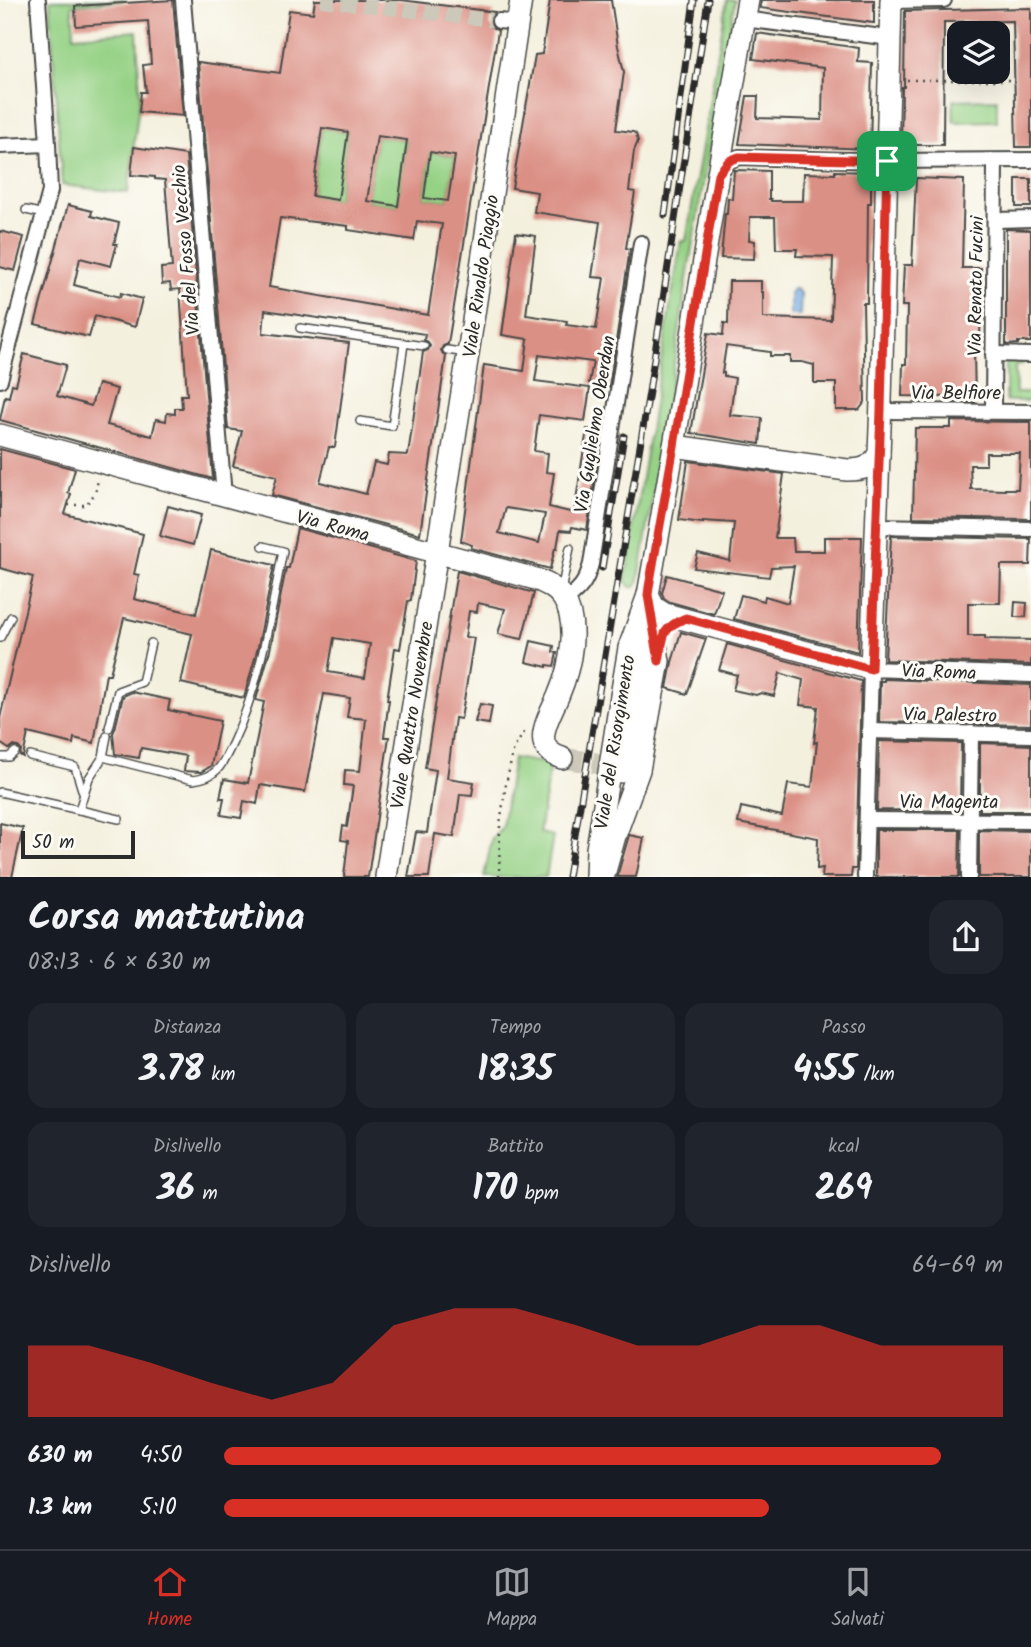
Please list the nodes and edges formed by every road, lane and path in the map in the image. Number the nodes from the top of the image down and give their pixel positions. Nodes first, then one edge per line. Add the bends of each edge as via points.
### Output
1 (38, 0) edge
2 (183, 0) edge
3 (521, 0) edge
4 (944, 0) edge
5 (891, 1) edge
6 (746, 10) edge
7 (890, 38) junction
8 (901, 80) dead end
9 (937, 80) dead end
10 (944, 80) dead end
11 (1014, 80) dead end
12 (48, 144) junction
13 (0, 146) edge
14 (1031, 160) edge
15 (887, 161) junction
16 (995, 161) junction
17 (718, 174) junction
18 (26, 210) dead end
19 (44, 214) junction
20 (1031, 219) edge
21 (995, 220) junction
22 (641, 243) dead end
23 (300, 328) dead end
24 (404, 344) junction
25 (424, 346) dead end
26 (447, 350) dead end
27 (468, 354) junction
28 (993, 354) junction
29 (1031, 355) edge
30 (0, 380) edge
31 (881, 411) junction
32 (993, 411) junction
33 (1031, 412) edge
34 (360, 421) dead end
35 (0, 435) edge
36 (674, 446) junction
37 (879, 454) junction
38 (99, 473) dead end
39 (224, 496) junction
40 (68, 505) dead end
41 (876, 526) junction
42 (1031, 529) edge
43 (263, 546) dead end
44 (570, 548) dead end
45 (437, 553) junction
46 (563, 598) junction
47 (645, 602) junction
48 (11, 617) dead end
49 (686, 618) junction
50 (0, 638) edge
51 (151, 643) dead end
52 (659, 661) junction
53 (871, 669) junction
54 (1031, 674) edge
55 (529, 723) dead end
56 (869, 731) junction
57 (971, 733) junction
58 (1031, 735) edge
59 (15, 752) dead end
60 (564, 753) dead end
61 (30, 756) dead end
62 (0, 757) edge
63 (103, 757) junction
64 (0, 792) edge
65 (83, 794) junction
66 (79, 810) junction
67 (119, 819) dead end
68 (867, 820) junction
69 (970, 820) junction
70 (1031, 821) edge
71 (386, 877) edge
72 (499, 877) edge
73 (600, 877) edge
74 (865, 877) edge
75 (969, 877) edge

1 - 12 street
2 - 39 street, Via del Fosso Vecchio
3 - 27 street, Viale Rinaldo Piaggio via 509,22
4 - 5 street
5 - 7 street
6 - 7 street
6 - 17 street
7 - 15 street
8 - 9 path
10 - 11 path
12 - 13 street
12 - 19 street via 50,191
14 - 16 street
15 - 16 street
15 - 17 street via 739,157
15 - 31 street
16 - 21 street, Via Renato Fucini
17 - 36 street
18 - 19 lane
19 - 30 street
20 - 21 street
21 - 28 street, Via Renato Fucini
22 - 46 street, Via Guglielmo Oberdan via 591,564 583,584
23 - 24 lane
24 - 25 lane
24 - 34 lane via 392,426
26 - 27 lane
27 - 45 street, Viale Rinaldo Piaggio
28 - 29 street
28 - 32 street, Via Renato Fucini
31 - 32 street, Via Belfiore
31 - 37 street
32 - 33 street, Via Belfiore
35 - 39 street, Via Roma
36 - 37 street via 847,470 866,468
36 - 47 street
37 - 41 street
38 - 40 path via 95,493 86,505
39 - 45 street, Via Roma
41 - 42 street
41 - 53 street
43 - 63 lane via 283,551 247,710 217,770 192,780
44 - 46 lane
45 - 46 street, Via Roma via 537,580
45 - 71 street, Viale Quattro Novembre
46 - 60 street via 572,642 558,697 556,737
47 - 49 street, Via Roma
47 - 52 street, Viale del Risorgimento
47 - 73 street, Viale del Risorgimento via 643,658 620,755 621,780
47 - 73 street, Viale del Risorgimento via 629,648 620,702 597,849
48 - 50 lane
49 - 52 street via 665,631
49 - 53 street, Via Roma
51 - 63 lane via 142,682 118,691
52 - 73 street, Viale del Risorgimento via 639,770
53 - 54 street, Via Roma
53 - 56 street
55 - 72 path via 514,748 506,784
56 - 57 street, Via Palestro
56 - 68 street
57 - 58 street, Via Palestro
57 - 69 street
59 - 62 lane
61 - 65 lane via 75,767
63 - 65 lane
64 - 66 lane
65 - 66 lane
66 - 67 lane
68 - 69 street, Via Magenta
68 - 74 street
69 - 70 street, Via Magenta
69 - 75 street

